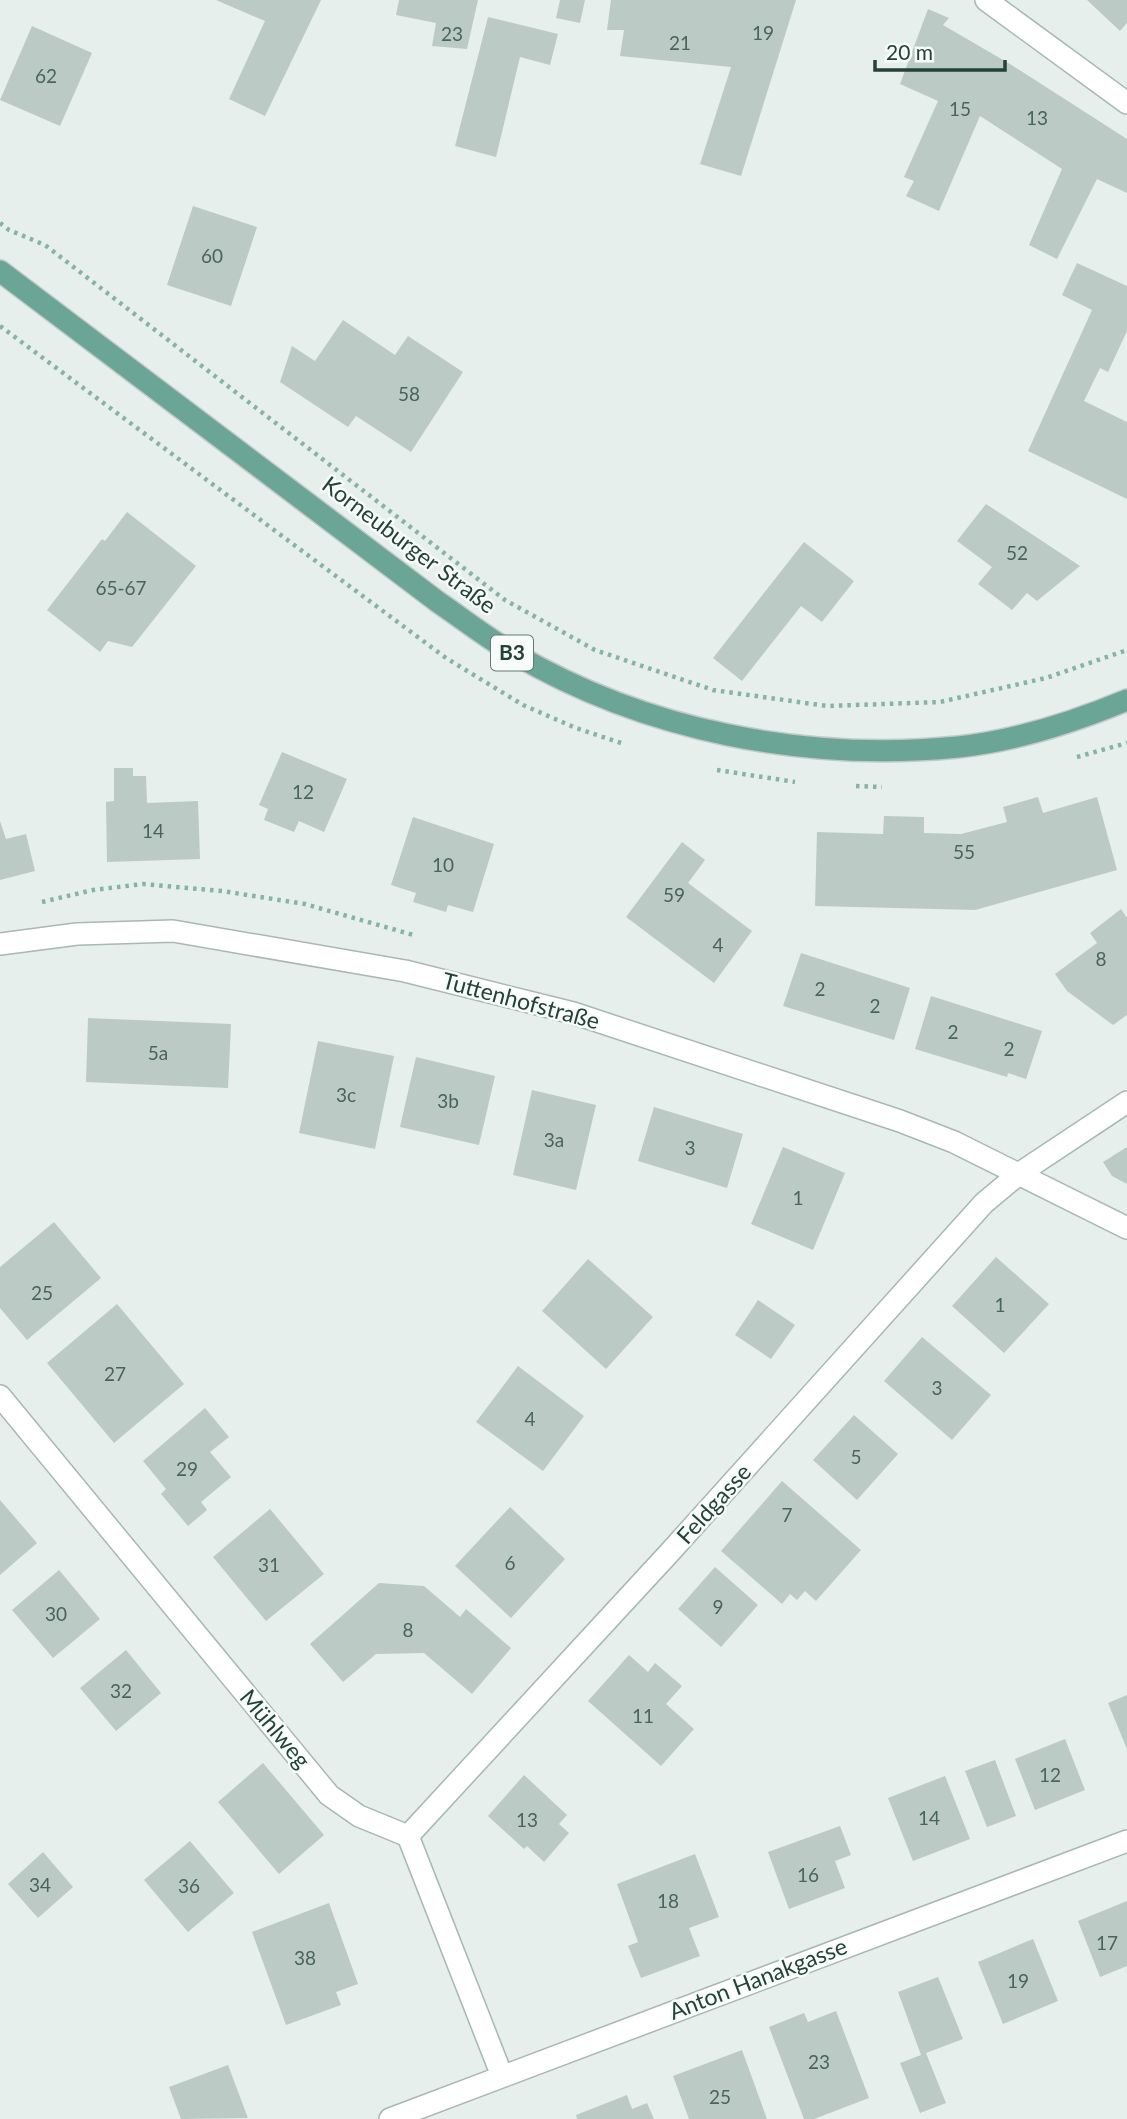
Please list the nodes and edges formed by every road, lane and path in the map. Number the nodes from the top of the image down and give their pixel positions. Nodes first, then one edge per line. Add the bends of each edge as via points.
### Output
1 (986, 0) edge
2 (1127, 103) edge
3 (0, 223) edge
4 (0, 271) edge
5 (1127, 649) edge
6 (1127, 700) edge
7 (0, 944) edge
8 (1127, 1102) edge
9 (1020, 1173) junction
10 (1127, 1228) edge
11 (0, 1396) edge
12 (408, 1836) junction
13 (1127, 1841) edge
14 (502, 2076) junction
15 (390, 2119) edge

1 - 2 street
3 - 5 path via 46,246 505,600 595,650 713,690 827,706 940,702 1046,678
4 - 6 main road, Korneuburger Straße / B3 via 438,602 512,653 635,709 780,744 913,750 1002,739
7 - 9 street, Tuttenhofstraße via 77,934 173,932 405,971 599,1022 900,1121
8 - 9 street, Feldgasse
9 - 10 street, Tuttenhofstraße
9 - 12 street, Feldgasse via 984,1203
11 - 12 street, Mühlweg via 329,1795 359,1815
12 - 14 street
13 - 14 street, Anton Hanakgasse
14 - 15 street, Anton Hanakgasse

